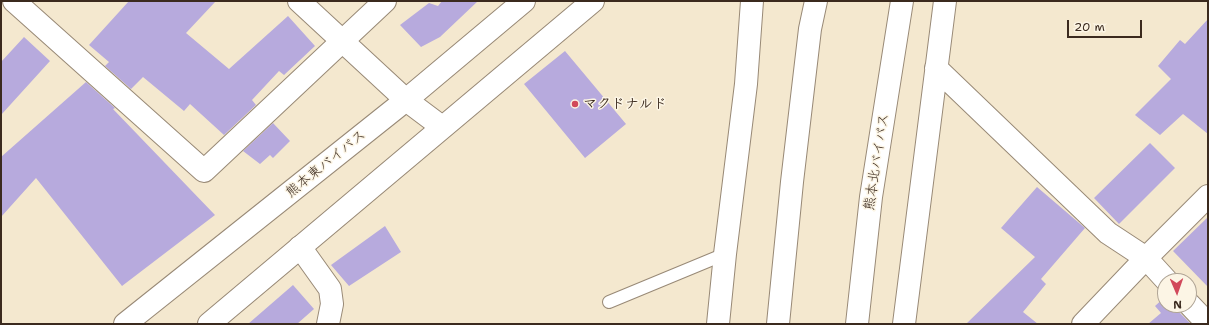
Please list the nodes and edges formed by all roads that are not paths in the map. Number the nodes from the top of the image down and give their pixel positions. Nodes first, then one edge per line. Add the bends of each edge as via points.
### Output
1 (14, 1) edge
2 (299, 1) edge
3 (385, 1) edge
4 (524, 1) edge
5 (593, 1) edge
6 (752, 1) edge
7 (816, 1) edge
8 (902, 1) edge
9 (945, 1) edge
10 (342, 41) junction
11 (936, 68) junction
12 (406, 100) junction
13 (442, 126) junction
14 (1208, 196) edge
15 (300, 247) junction
16 (725, 254) junction
17 (1146, 258) junction
18 (1160, 273) edge
19 (609, 302) dead end
20 (1197, 312) edge
21 (125, 324) edge
22 (209, 324) edge
23 (328, 324) edge
24 (718, 324) edge
25 (778, 324) edge
26 (856, 324) edge
27 (904, 324) edge
28 (1083, 324) edge
29 (1208, 324) edge

1 - 10 main road via 204,170
2 - 10 main road
3 - 10 main road
4 - 12 main road, 熊本東バイパス
5 - 13 main road
6 - 16 main road via 746,84
7 - 25 main road via 810,29 792,182
8 - 26 main road, 熊本北バイパス via 871,198
9 - 11 main road
10 - 12 main road
11 - 17 main road via 1108,233
11 - 27 main road
12 - 13 main road
12 - 21 main road, 熊本東バイパス
13 - 15 main road
14 - 17 main road
15 - 22 main road
15 - 23 main road via 330,289 332,304
16 - 19 lane
16 - 24 main road
17 - 18 main road
17 - 28 main road
20 - 29 main road

